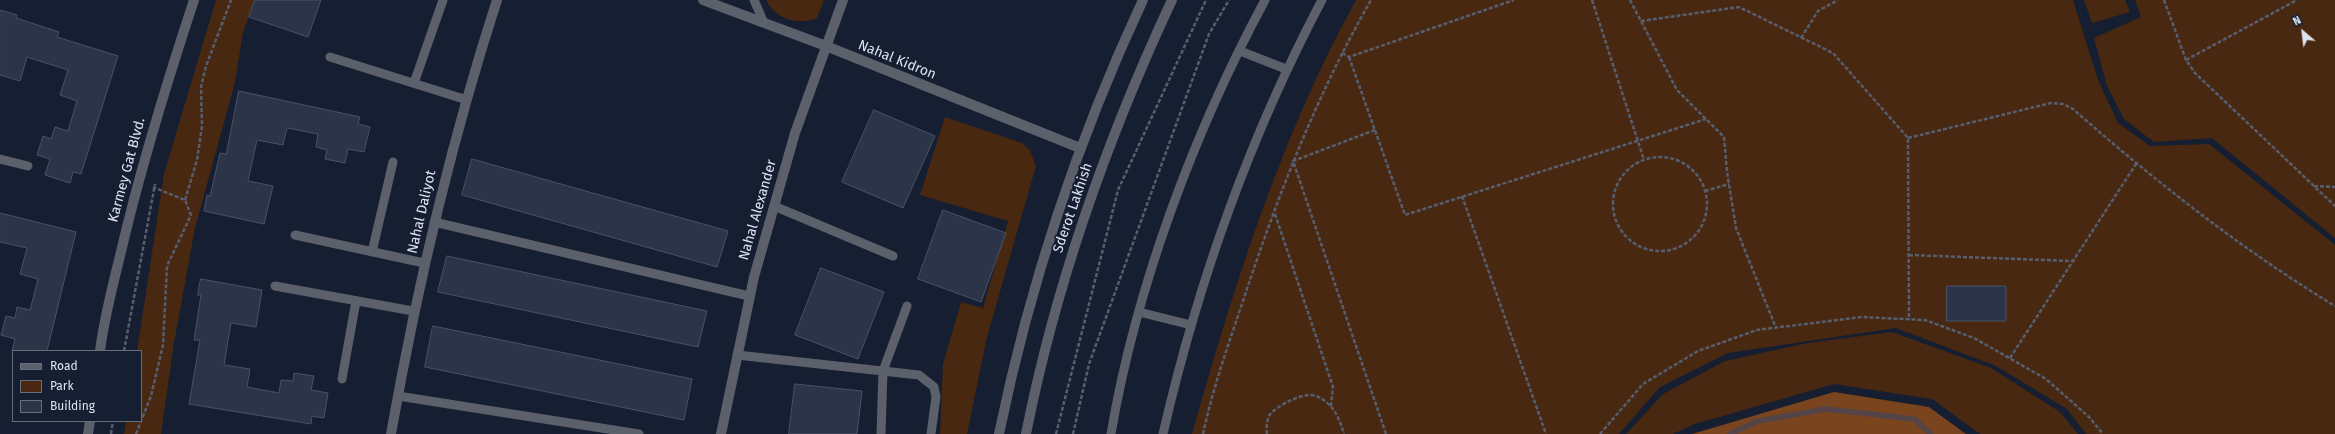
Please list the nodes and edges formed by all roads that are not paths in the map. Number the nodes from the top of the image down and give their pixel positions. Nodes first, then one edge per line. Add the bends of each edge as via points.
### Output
1 (194, 0) edge
2 (443, 0) edge
3 (497, 0) edge
4 (703, 0) edge
5 (754, 0) edge
6 (843, 0) edge
7 (1143, 0) edge
8 (1172, 0) edge
9 (1265, 0) edge
10 (1322, 0) edge
11 (764, 23) junction
12 (826, 46) junction
13 (1240, 51) junction
14 (330, 57) dead end
15 (1286, 70) junction
16 (414, 83) junction
17 (467, 100) junction
18 (1080, 148) junction
19 (0, 159) edge
20 (393, 162) dead end
21 (28, 166) dead end
22 (774, 206) junction
23 (434, 222) junction
24 (295, 235) dead end
25 (372, 252) junction
26 (892, 256) dead end
27 (424, 264) junction
28 (275, 286) dead end
29 (749, 296) junction
30 (356, 301) junction
31 (907, 306) dead end
32 (413, 311) junction
33 (1139, 312) junction
34 (1190, 325) junction
35 (100, 350) edge
36 (737, 355) junction
37 (883, 371) junction
38 (342, 379) dead end
39 (398, 396) junction
40 (90, 422) edge
41 (88, 434) edge
42 (391, 434) edge
43 (639, 434) edge
44 (721, 434) edge
45 (881, 434) edge
46 (931, 434) edge
47 (999, 434) edge
48 (1026, 434) edge
49 (1111, 434) edge
50 (1163, 434) edge

1 - 35 street, Karmey Gat Blvd. via 138,181 103,328
2 - 16 lane
3 - 17 street, Nahal Daliyot
4 - 11 street, Nahal Kidron
5 - 11 lane
6 - 12 street, Nahal Alexander
7 - 18 street, Sderot Lakhish
8 - 48 street, Sderot Lakhish via 1116,127 1081,224 1046,343
9 - 13 lane
10 - 15 lane
11 - 12 street, Nahal Kidron
12 - 18 street, Nahal Kidron
12 - 22 street, Nahal Alexander via 794,133
13 - 15 lane
13 - 33 lane via 1178,194
14 - 16 lane
15 - 34 lane via 1228,209
16 - 17 lane
17 - 23 street, Nahal Daliyot via 448,162
18 - 47 street, Sderot Lakhish via 1035,285
19 - 21 lane
20 - 25 lane
22 - 26 lane
22 - 29 street, Nahal Alexander
23 - 27 street, Nahal Daliyot
23 - 29 lane
24 - 25 lane
25 - 27 lane
27 - 32 street, Nahal Daliyot
28 - 30 lane
29 - 36 street, Nahal Alexander
30 - 32 lane
30 - 38 lane
31 - 37 lane
32 - 39 street, Nahal Daliyot
33 - 34 lane
33 - 49 lane via 1119,389
34 - 50 lane
36 - 37 lane
36 - 44 street, Nahal Alexander
37 - 45 lane
37 - 46 lane via 918,375 934,387 936,397
39 - 42 street, Nahal Daliyot
39 - 43 lane
40 - 41 street

